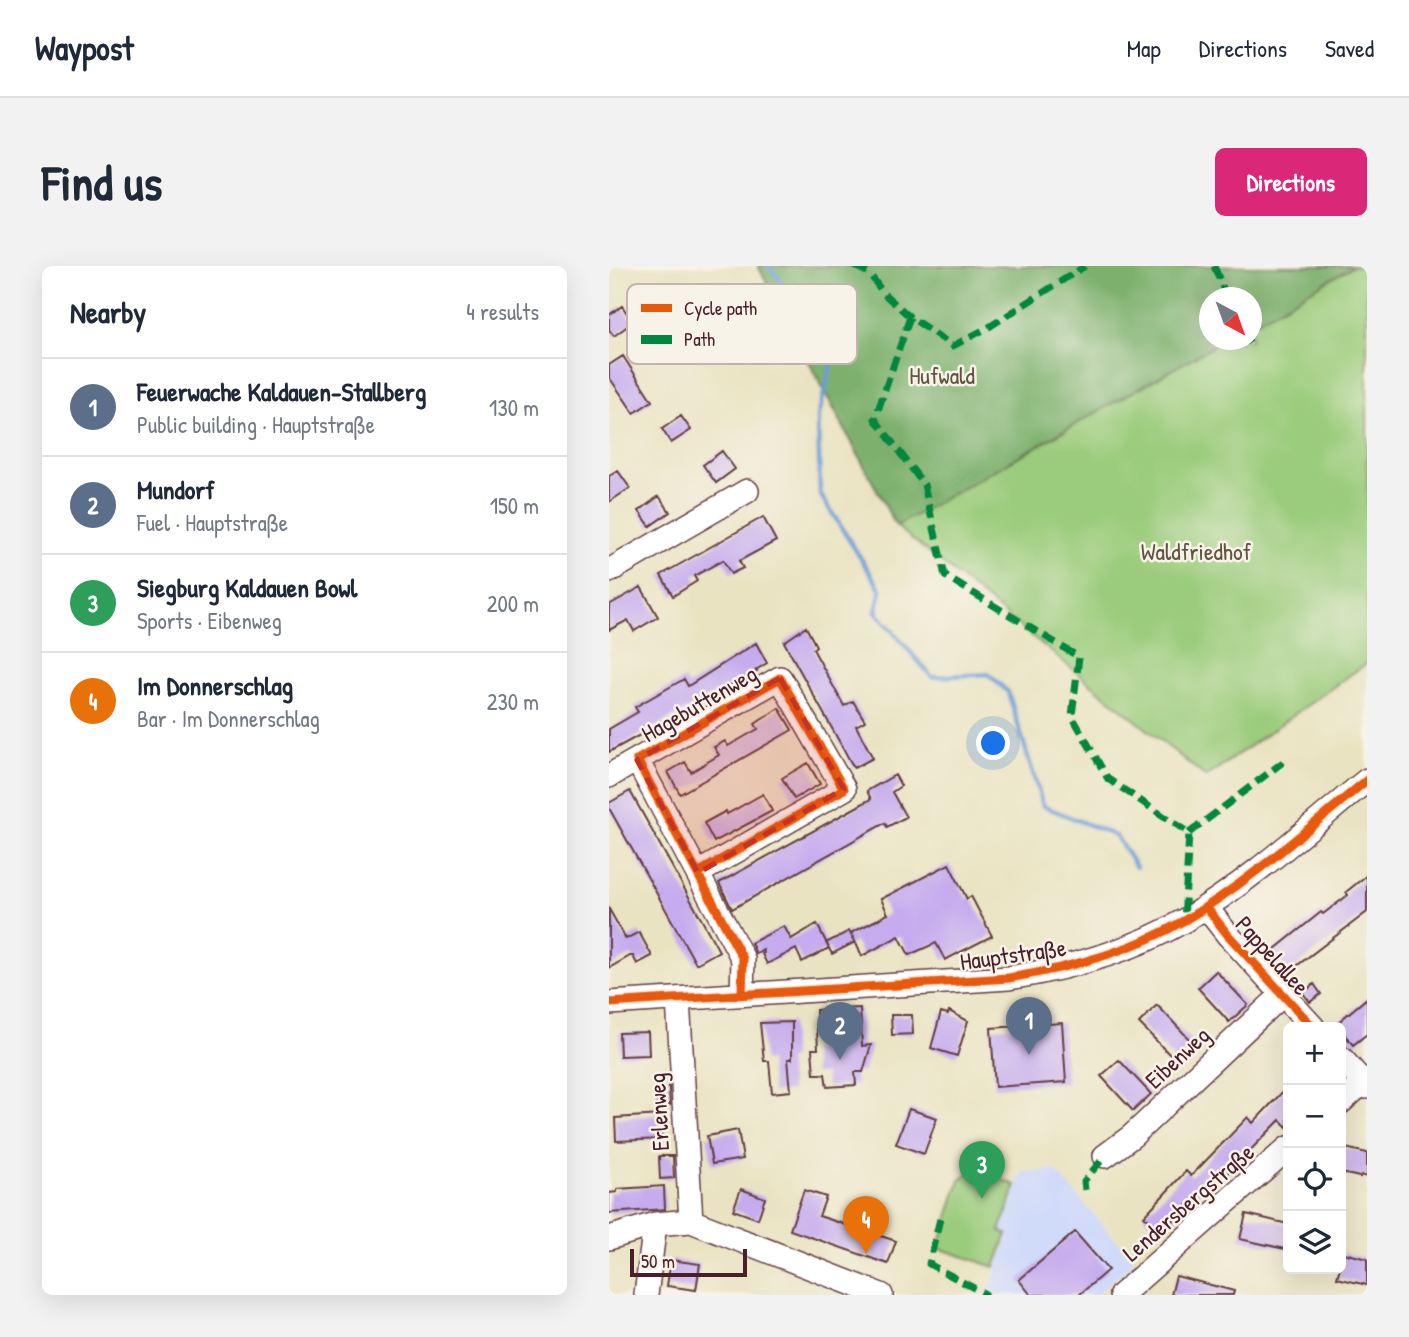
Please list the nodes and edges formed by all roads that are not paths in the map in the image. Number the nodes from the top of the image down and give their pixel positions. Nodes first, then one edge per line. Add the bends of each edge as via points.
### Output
1 (747, 491) dead end
2 (609, 571) edge
3 (637, 760) junction
4 (609, 776) edge
5 (1367, 780) edge
6 (698, 873) junction
7 (1206, 906) junction
8 (742, 994) junction
9 (1283, 995) junction
10 (678, 999) junction
11 (609, 1003) edge
12 (1308, 1022) edge
13 (1346, 1063) edge
14 (1366, 1083) edge
15 (1346, 1098) edge
16 (1283, 1153) edge
17 (1105, 1156) dead end
18 (691, 1221) junction
19 (655, 1224) junction
20 (609, 1238) edge
21 (646, 1295) edge
22 (881, 1295) edge
23 (1121, 1295) edge

1 - 2 street
3 - 4 street
3 - 6 street, Hagebuttenweg
3 - 6 street, Hagebuttenweg via 781,678 844,789
5 - 7 street, Hauptstraße
6 - 8 street, Hagebuttenweg via 743,959
7 - 8 street, Hauptstraße via 1131,946 1062,969 1009,978
7 - 9 street, Pappelallee
8 - 10 street, Hauptstraße
9 - 12 street, Pappelallee
9 - 17 street, Eibenweg
10 - 11 street, Hauptstraße
10 - 18 street, Erlenweg
13 - 14 street
14 - 15 street
16 - 23 street, Lendersbergstraße
18 - 19 street
18 - 22 street
19 - 20 street
19 - 21 street

